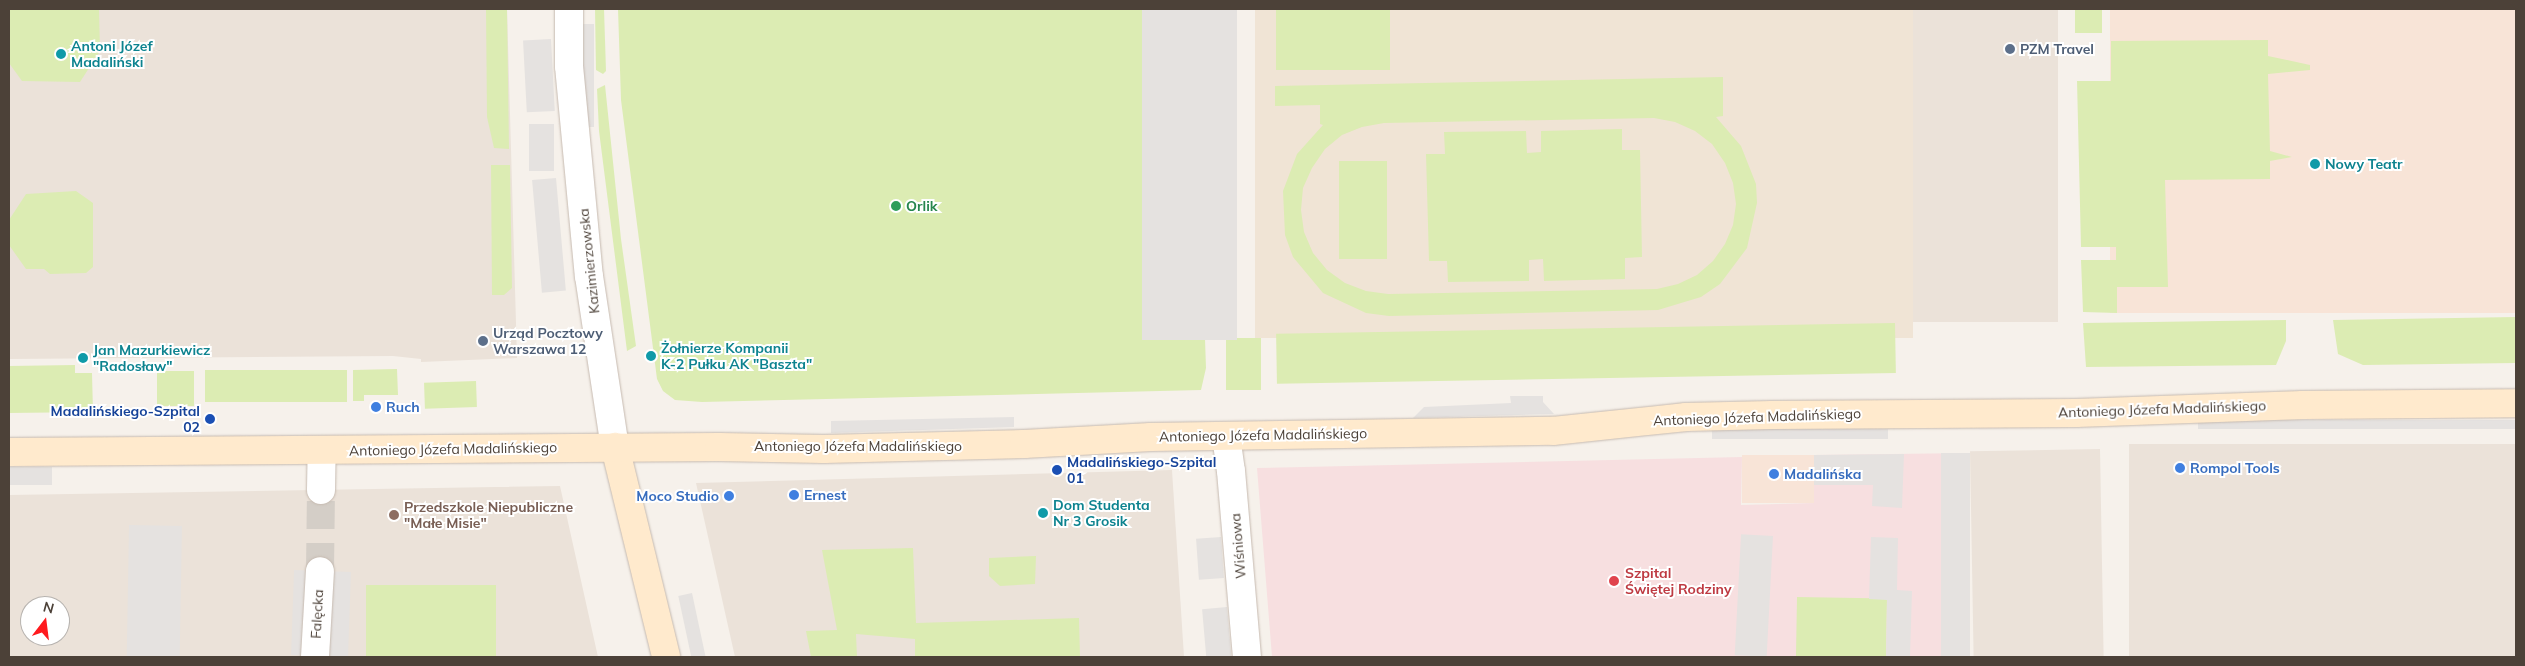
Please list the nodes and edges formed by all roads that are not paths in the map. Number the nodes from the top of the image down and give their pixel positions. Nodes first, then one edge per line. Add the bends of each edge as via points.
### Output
1 (569, 9) edge
2 (2516, 402) edge
3 (1226, 436) junction
4 (615, 447) junction
5 (322, 451) junction
6 (9, 452) edge
7 (321, 490) tunnel mouth
8 (320, 571) tunnel mouth
9 (315, 657) edge
10 (666, 657) edge
11 (1247, 657) edge

1 - 4 street, Kazimierzowska via 569,66 589,276
2 - 3 street, Antoniego Józefa Madalińskiego via 2076,413 1772,414 1686,417 1553,431
3 - 4 street, Antoniego Józefa Madalińskiego via 824,449
3 - 11 street, Wiśniowa via 1232,471
4 - 5 street, Antoniego Józefa Madalińskiego
4 - 10 street, Kazimierzowska
5 - 6 street, Antoniego Józefa Madalińskiego
5 - 7 street
8 - 9 street, Falęcka

